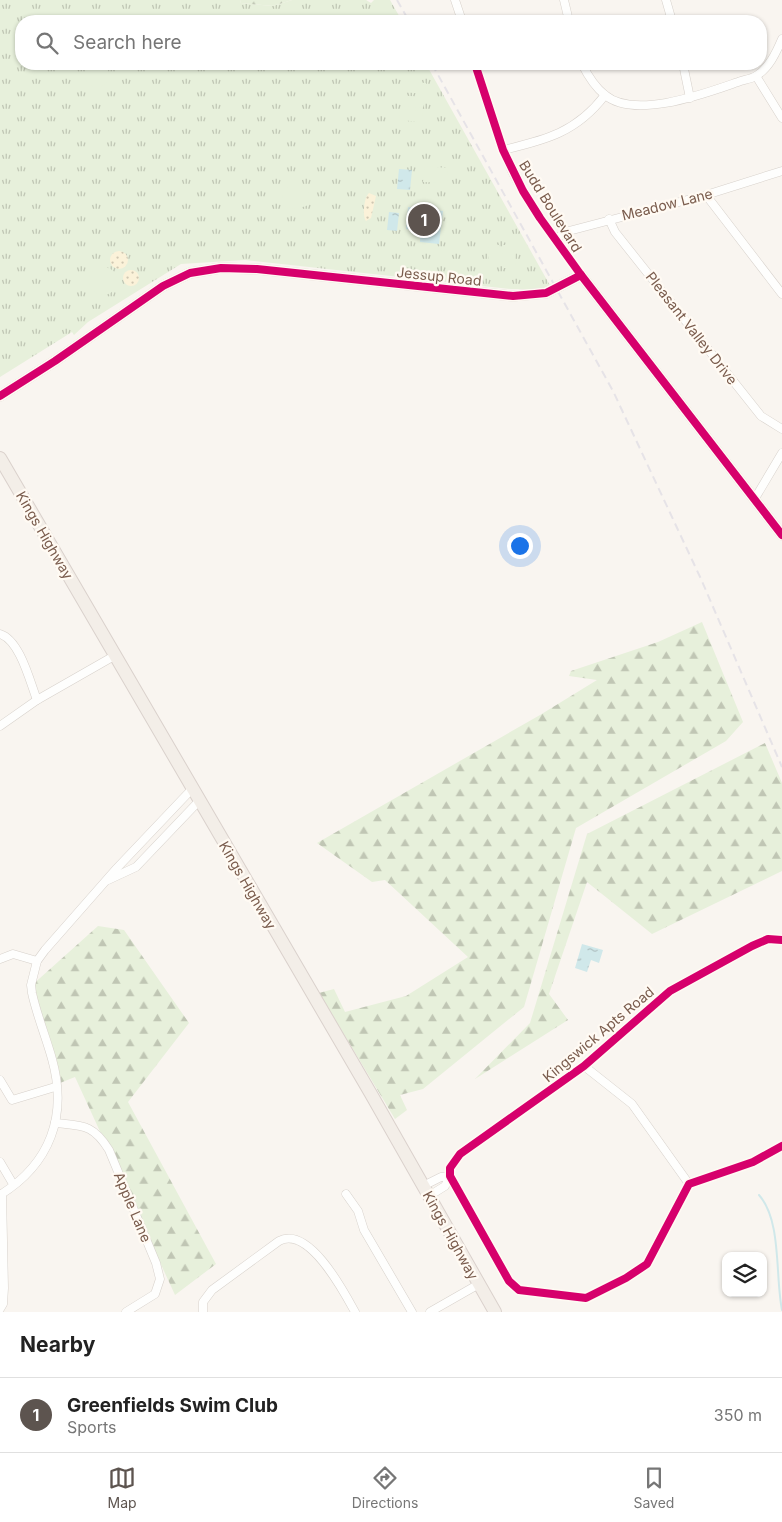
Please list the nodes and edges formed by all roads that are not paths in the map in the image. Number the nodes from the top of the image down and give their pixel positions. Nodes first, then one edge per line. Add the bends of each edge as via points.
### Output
1 (455, 0) edge
2 (564, 0) edge
3 (666, 0) edge
4 (460, 15) edge
5 (568, 15) edge
6 (670, 15) edge
7 (782, 39) edge
8 (767, 66) edge
9 (477, 70) edge
10 (586, 70) edge
11 (684, 70) edge
12 (762, 70) edge
13 (756, 76) junction
14 (605, 95) junction
15 (690, 98) junction
16 (782, 118) edge
17 (503, 150) junction
18 (782, 171) edge
19 (706, 195) junction
20 (609, 219) junction
21 (555, 240) junction
22 (581, 275) junction
23 (782, 294) edge
24 (0, 396) edge
25 (782, 429) edge
26 (782, 454) edge
27 (0, 458) edge
28 (754, 500) junction
29 (782, 535) edge
30 (0, 634) edge
31 (114, 656) junction
32 (37, 700) junction
33 (0, 726) edge
34 (192, 789) junction
35 (199, 802) junction
36 (108, 880) junction
37 (782, 940) edge
38 (0, 959) edge
39 (37, 961) junction
40 (584, 1066) junction
41 (0, 1080) edge
42 (56, 1087) junction
43 (55, 1123) junction
44 (782, 1146) edge
45 (0, 1162) edge
46 (450, 1176) junction
47 (13, 1184) junction
48 (689, 1184) junction
49 (426, 1191) junction
50 (1, 1194) edge
51 (346, 1194) dead end
52 (479, 1284) junction
53 (0, 1309) edge
54 (126, 1312) edge
55 (203, 1312) edge
56 (355, 1312) edge
57 (412, 1312) edge
58 (430, 1312) edge
59 (495, 1312) edge

1 - 4 street
2 - 5 street
3 - 6 street
7 - 8 street
9 - 17 street, Budd Boulevard
10 - 14 street
11 - 15 street
12 - 13 street
13 - 15 street
13 - 16 street
14 - 15 street via 638,105
14 - 17 street via 591,113 565,132
17 - 21 street, Budd Boulevard via 523,191
18 - 19 street, Meadow Lane
19 - 20 street, Meadow Lane
19 - 23 street
20 - 21 street, Meadow Lane via 564,232
20 - 25 street, Pleasant Valley Drive via 615,232 761,416
21 - 22 street, Budd Boulevard
22 - 24 street, Jessup Road via 546,293 513,296 257,269 221,268 190,273 146,297 55,362
22 - 28 street
26 - 28 street
27 - 31 main road, Kings Highway
28 - 29 street
30 - 32 street via 18,652
31 - 32 street
31 - 34 main road, Kings Highway
32 - 33 street
34 - 35 main road, Kings Highway
34 - 36 street
35 - 36 street via 136,867
35 - 49 main road, Kings Highway
36 - 39 street
37 - 40 street, Kingswick Apts Road via 768,939 752,946 670,991
38 - 39 street via 13,954
39 - 42 street via 32,993 52,1061
40 - 46 street, Kingswick Apts Road via 460,1154 450,1168
40 - 48 street, Kingswick Apts Road via 632,1104
41 - 42 street via 12,1100
42 - 43 street
43 - 47 street via 45,1153 32,1171
43 - 54 street, Apple Lane via 86,1126 100,1135 153,1255 160,1279 155,1294
44 - 48 street via 753,1162
45 - 47 street
46 - 48 street via 509,1281 519,1290 586,1298 647,1264
46 - 49 street, Kingswick Apts Road via 445,1186
47 - 50 street
49 - 52 main road, Kings Highway
50 - 53 street via 4,1288
51 - 57 street
52 - 58 street
52 - 59 main road, Kings Highway
55 - 56 street via 203,1302 212,1290 287,1238 300,1241 330,1268

